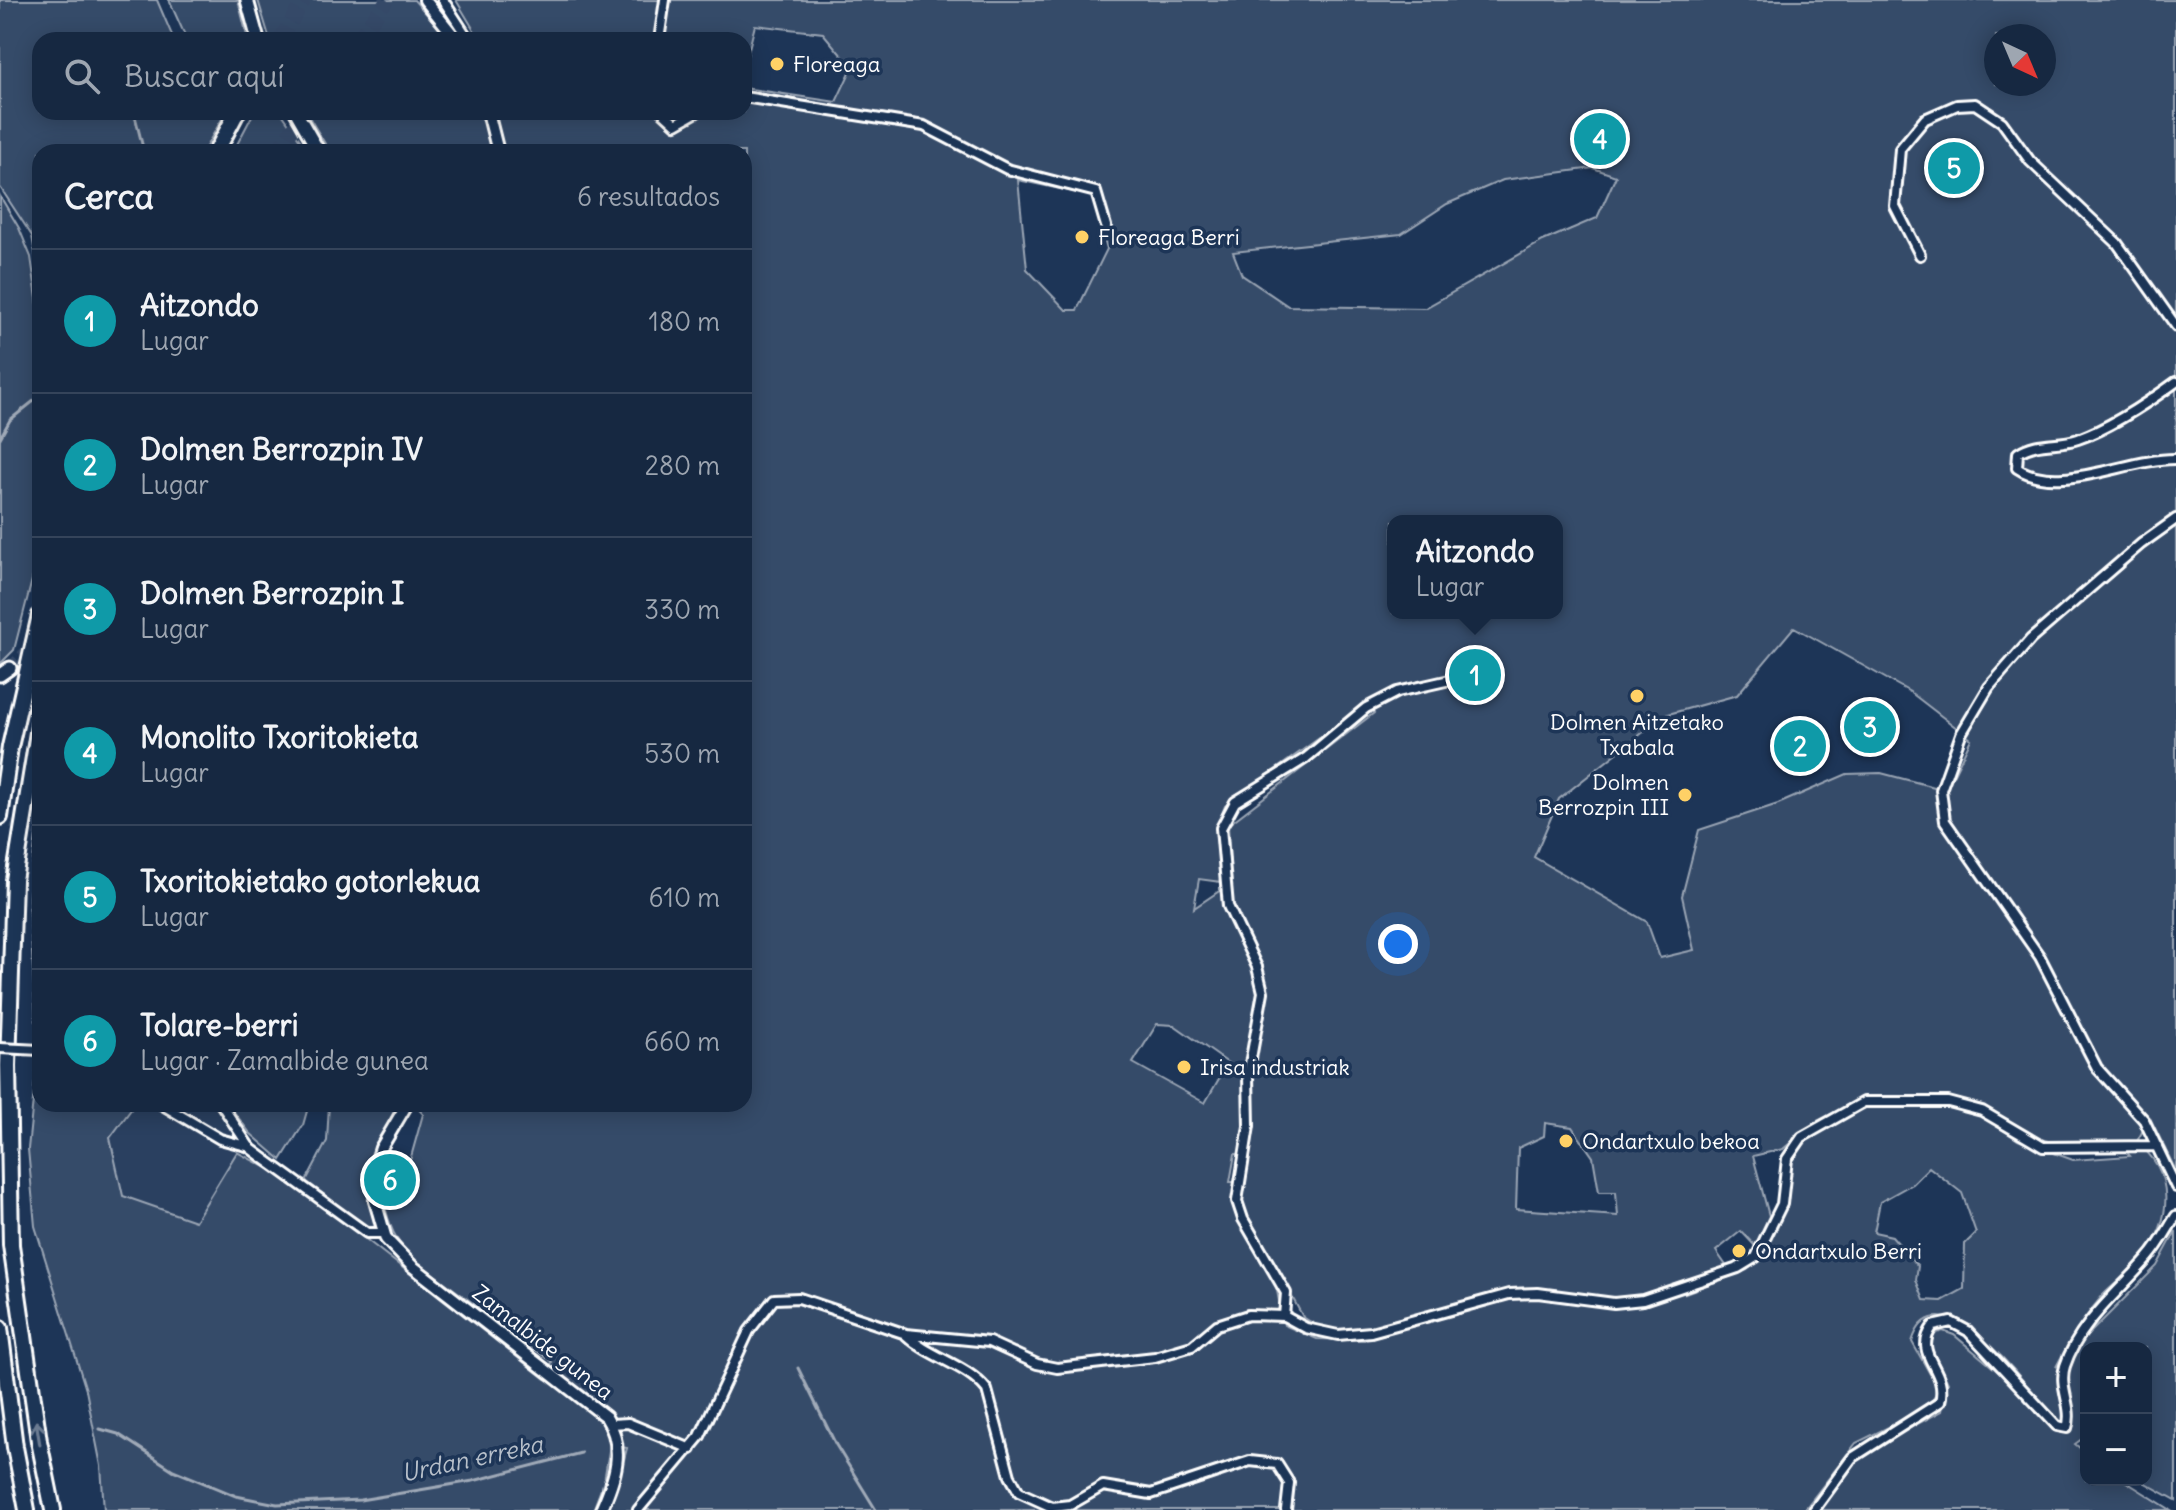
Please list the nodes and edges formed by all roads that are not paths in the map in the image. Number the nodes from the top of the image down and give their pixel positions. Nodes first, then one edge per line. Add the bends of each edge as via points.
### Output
1 (247, 0) edge
2 (425, 0) edge
3 (443, 0) edge
4 (665, 0) edge
5 (256, 32) edge
6 (451, 32) edge
7 (464, 32) edge
8 (660, 32) edge
9 (752, 98) edge
10 (233, 120) edge
11 (301, 120) edge
12 (490, 120) edge
13 (220, 144) edge
14 (314, 144) edge
15 (496, 144) edge
16 (1106, 226) dead end
17 (1920, 255) dead end
18 (2176, 326) edge
19 (2176, 382) edge
20 (2176, 459) edge
21 (2176, 519) edge
22 (32, 650) edge
23 (1450, 680) dead end
24 (32, 769) edge
25 (0, 817) edge
26 (0, 1048) edge
27 (32, 1050) edge
28 (174, 1112) edge
29 (226, 1112) edge
30 (402, 1112) edge
31 (2157, 1146) junction
32 (250, 1148) junction
33 (2176, 1187) edge
34 (2176, 1216) edge
35 (383, 1233) junction
36 (1284, 1316) junction
37 (0, 1328) edge
38 (906, 1334) junction
39 (611, 1424) junction
40 (691, 1449) junction
41 (27, 1510) edge
42 (53, 1510) edge
43 (601, 1510) edge
44 (638, 1510) edge
45 (1286, 1510) edge
46 (1814, 1510) edge

1 - 5 main road
2 - 6 street
3 - 7 street
4 - 8 street
9 - 16 street via 924,126 1007,169 1096,192
10 - 13 highway
11 - 14 main road
12 - 15 street
17 - 18 street via 1895,206 1900,149 1925,119 1957,105 1975,104 2002,122 2030,161 2117,243
19 - 20 street via 2078,439 2030,445 2018,453 2017,468 2028,476 2059,478 2150,458
21 - 31 street via 2031,639 1989,687 1961,734 1941,790 1945,821 2040,957 2097,1068 2144,1120
22 - 25 highway
23 - 36 street via 1397,692 1366,708 1306,758 1235,802 1221,828 1228,906 1263,992 1248,1075 1249,1126 1237,1201 1286,1293
42 -> 24 highway via 11,1245 8,1081 14,880
26 - 27 street, bridge
28 - 32 street, Zamalbide gunea via 220,1139
29 - 32 street, Zamalbide gunea
30 - 35 street, Zamalbide gunea via 376,1164 375,1201
31 - 33 street
31 - 36 street via 2043,1147 1982,1111 1948,1102 1864,1102 1802,1137 1787,1159 1782,1204 1756,1257 1738,1268 1643,1300 1614,1303 1509,1294 1371,1332 1338,1335 1306,1328
32 - 35 street, Zamalbide gunea via 367,1233
34 - 46 street via 2150,1256 2073,1346 2063,1371 2067,1428 2057,1426 1968,1331 1951,1322 1933,1326 1925,1350 1940,1377 1940,1402 1852,1458
35 - 39 street, Zamalbide gunea via 412,1266 594,1405
36 - 38 street via 1248,1315 1217,1325 1192,1346 1155,1357 1057,1368 989,1342
37 - 41 highway
38 - 40 street via 799,1298 774,1299 749,1331 711,1419
38 - 45 street via 987,1390 1010,1476 1019,1492 1034,1502 1070,1505 1103,1486 1151,1494 1250,1461 1277,1464 1289,1483
39 - 40 street via 628,1423
39 - 43 street, Zamalbide gunea via 618,1459
40 - 44 street

